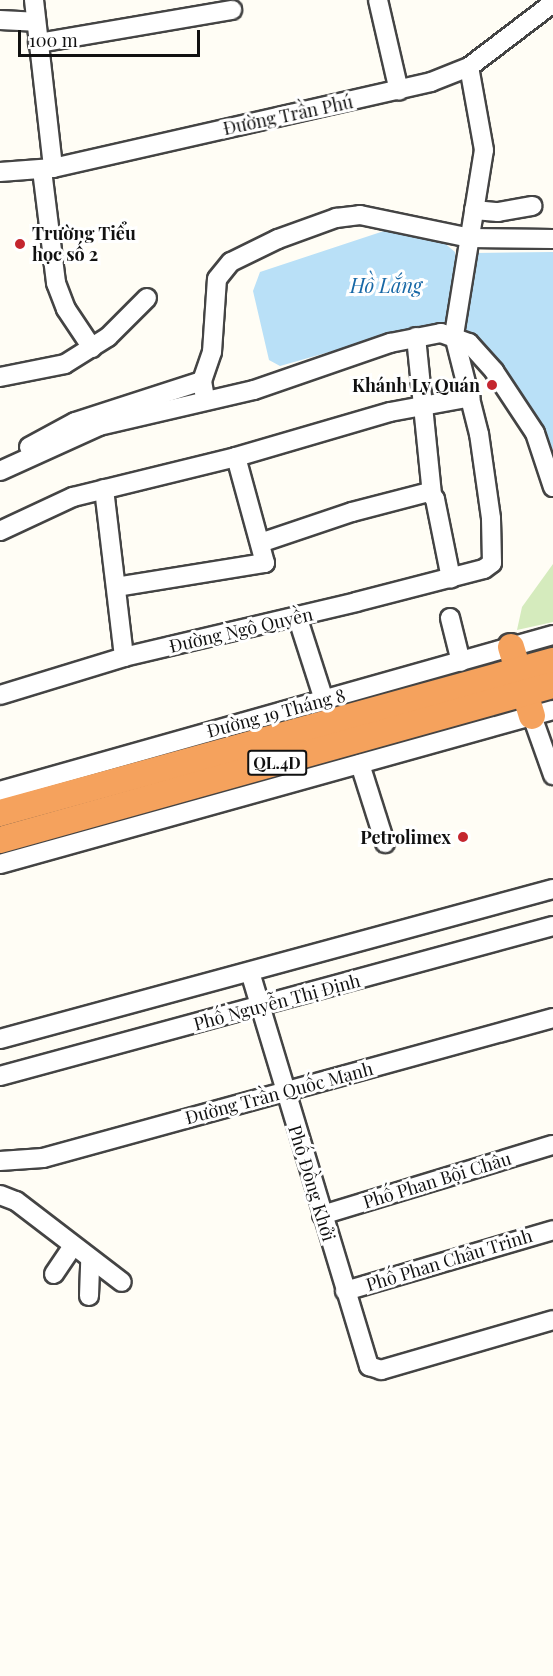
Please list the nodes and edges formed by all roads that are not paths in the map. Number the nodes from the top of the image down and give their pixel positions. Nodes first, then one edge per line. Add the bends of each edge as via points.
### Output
1 (34, 0) edge
2 (378, 0) edge
3 (553, 3) edge
4 (232, 10) dead end
5 (0, 20) edge
6 (35, 22) junction
7 (38, 43) junction
8 (469, 67) junction
9 (399, 91) junction
10 (47, 169) junction
11 (0, 172) edge
12 (532, 206) dead end
13 (474, 210) junction
14 (470, 238) junction
15 (553, 239) edge
16 (147, 298) dead end
17 (454, 335) junction
18 (416, 337) junction
19 (92, 348) junction
20 (0, 377) edge
21 (203, 390) junction
22 (471, 397) junction
23 (420, 406) junction
24 (236, 457) junction
25 (0, 459) edge
26 (0, 471) edge
27 (553, 487) edge
28 (104, 489) junction
29 (432, 494) junction
30 (0, 531) edge
31 (260, 543) junction
32 (451, 578) junction
33 (116, 587) junction
34 (297, 616) junction
35 (450, 618) dead end
36 (553, 635) edge
37 (511, 647) junction
38 (124, 657) junction
39 (461, 662) junction
40 (553, 662) edge
41 (553, 685) edge
42 (0, 695) edge
43 (532, 698) edge
44 (324, 700) junction
45 (360, 764) junction
46 (553, 775) edge
47 (0, 791) edge
48 (0, 813) edge
49 (0, 840) edge
50 (385, 843) dead end
51 (0, 864) edge
52 (553, 889) edge
53 (553, 926) edge
54 (250, 972) junction
55 (260, 1007) junction
56 (553, 1018) edge
57 (0, 1039) edge
58 (0, 1076) edge
59 (284, 1093) junction
60 (553, 1145) edge
61 (1, 1162) edge
62 (0, 1195) edge
63 (322, 1215) junction
64 (553, 1230) edge
65 (72, 1246) junction
66 (90, 1260) junction
67 (54, 1275) dead end
68 (122, 1282) dead end
69 (345, 1291) junction
70 (89, 1296) dead end
71 (553, 1320) edge

1 - 6 street
2 - 9 street
3 - 8 street, Đường Trần Phú
4 - 7 street
5 - 6 street
6 - 7 street
7 - 10 street
8 - 9 street, Đường Trần Phú
8 - 13 street via 484,150
9 - 10 street, Đường Trần Phú
10 - 11 street, Đường Trần Phú
10 - 19 street via 56,283 66,309
12 - 13 street via 498,212
13 - 14 street
14 - 15 street
14 - 17 street
14 - 21 street via 383,217 348,215 306,226 241,257 223,270 214,286 212,352
16 - 19 street via 121,326
17 - 18 street
17 - 22 street
17 - 27 street via 478,351 520,407 535,433
18 - 21 street via 254,390
18 - 23 street
19 - 20 street via 51,369
21 - 25 street via 75,422
21 - 26 street via 99,426
22 - 23 street
22 - 32 street, Đường Ngô Quyền via 495,550 492,563 484,569
23 - 24 street
23 - 29 street via 431,460
24 - 28 street
24 - 31 street
28 - 30 street via 73,497
28 - 33 street
29 - 31 street via 391,500
29 - 32 street
31 - 33 street via 265,563
32 - 34 street, Đường Ngô Quyền
33 - 38 street
34 - 38 street, Đường Ngô Quyền
34 - 44 street
35 - 39 street
36 - 37 street, Đường 19 Tháng 8
37 - 39 street, Đường 19 Tháng 8
37 - 43 highway
38 - 42 street, Đường Ngô Quyền
39 - 44 street, Đường 19 Tháng 8
40 - 43 highway, Đường 19 Tháng 8 / QL.4D
41 - 43 highway, Đường 19 Tháng 8 / QL.4D
43 - 45 street, Đường 19 Tháng 8
43 - 46 street
43 - 48 highway, Đường 19 Tháng 8 / QL.4D
43 - 49 highway, Đường 19 Tháng 8 / QL.4D
44 - 47 street, Đường 19 Tháng 8
45 - 50 street
45 - 51 street, Đường 19 Tháng 8
52 - 54 street, Phố Nguyễn Thị Định
53 - 55 street, Phố Nguyễn Thị Định
54 - 55 street, Phố Đồng Khởi
54 - 57 street, Phố Nguyễn Thị Định
55 - 58 street, Phố Nguyễn Thị Định
55 - 59 street, Phố Đồng Khởi
56 - 59 street, Đường Trần Quốc Mạnh
59 - 61 street, Đường Trần Quốc Mạnh via 44,1158
59 - 63 street, Phố Đồng Khởi
60 - 63 street, Phố Phan Bội Châu
62 - 65 street via 16,1201
63 - 69 street, Phố Đồng Khởi
64 - 69 street, Phố Phan Châu Trinh
65 - 66 street
65 - 67 street
66 - 68 street
66 - 70 street
69 - 71 street, Phố Đồng Khởi via 365,1358 372,1369 381,1370

